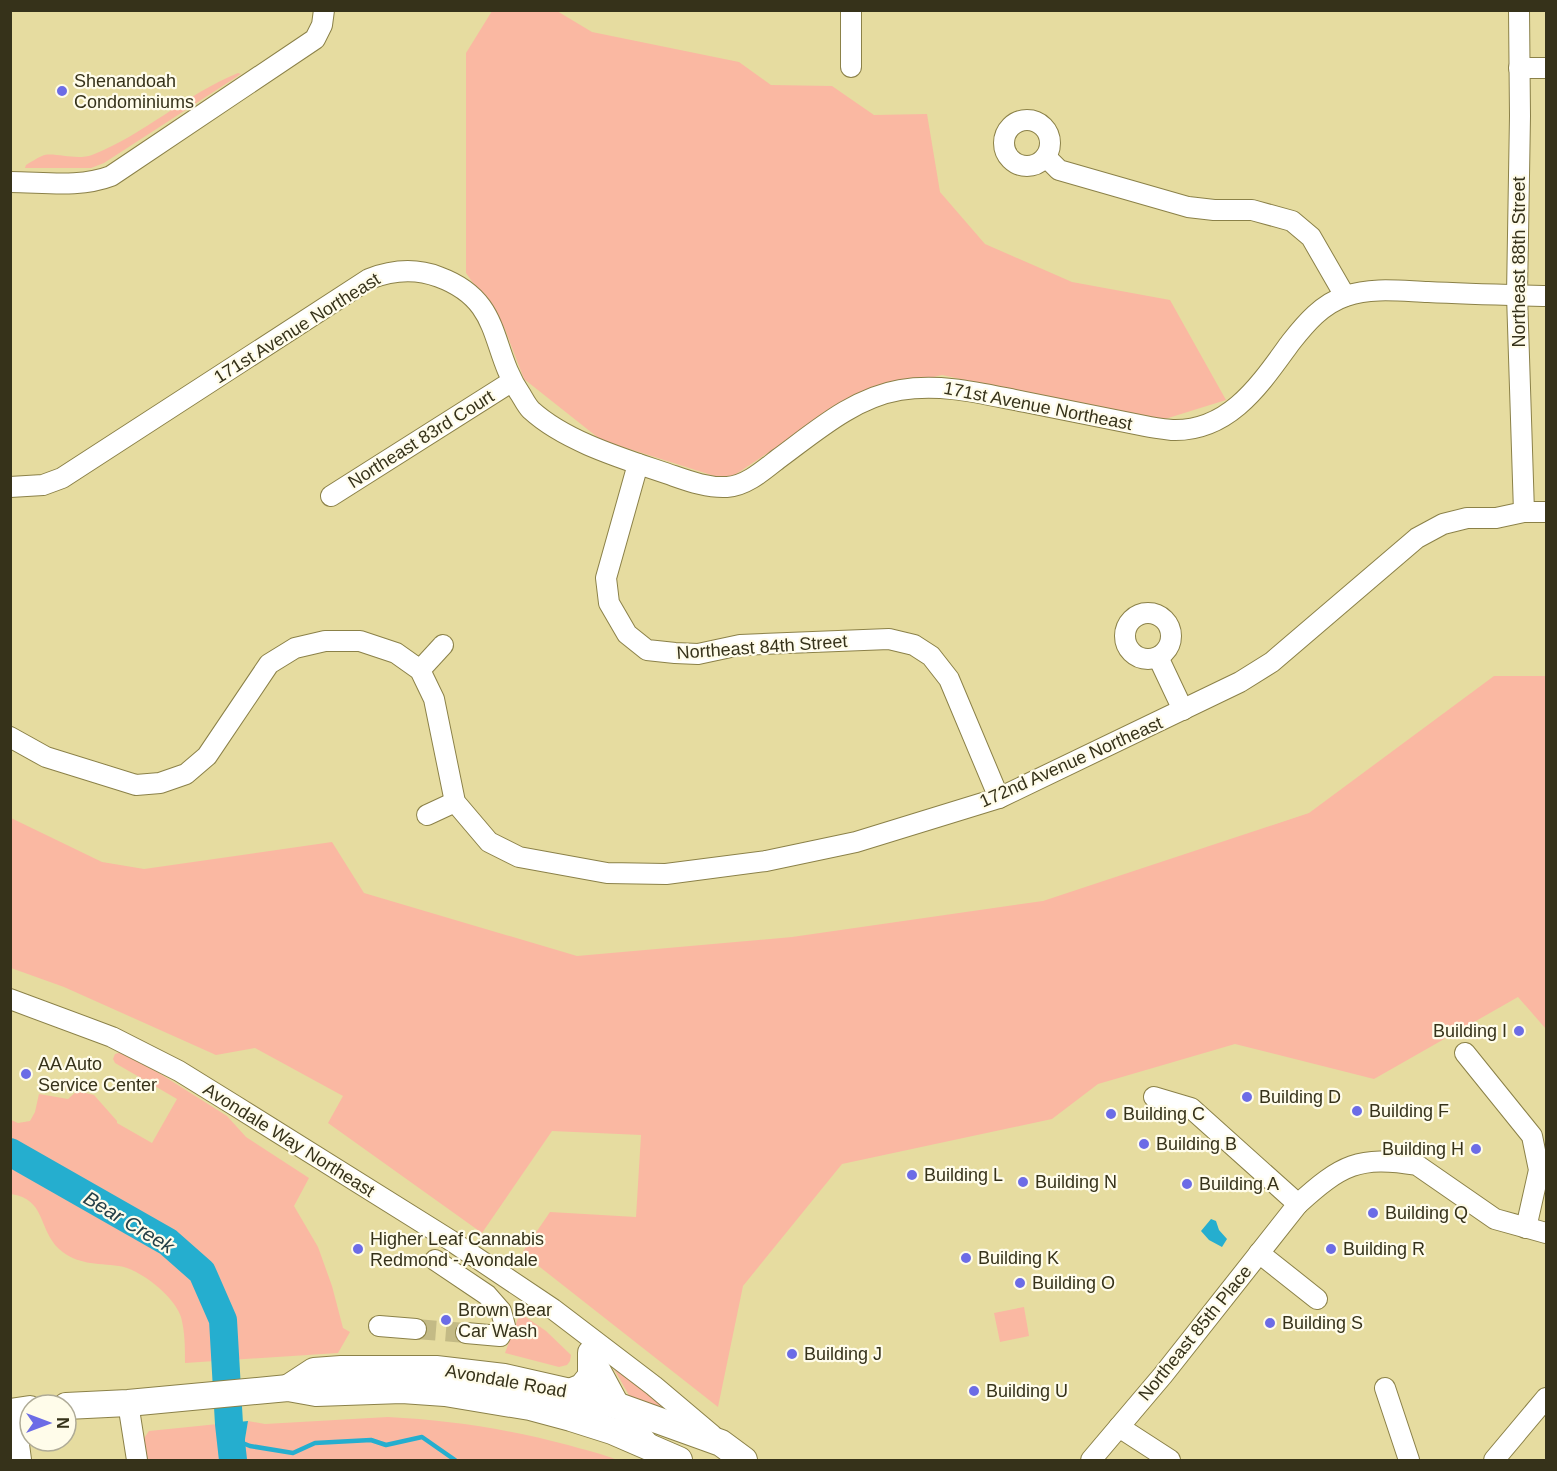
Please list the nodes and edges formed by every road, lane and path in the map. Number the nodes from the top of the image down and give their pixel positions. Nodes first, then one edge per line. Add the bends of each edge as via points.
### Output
1 (324, 10) edge
2 (851, 10) edge
3 (1519, 10) edge
4 (851, 67) dead end
5 (1519, 68) junction
6 (1546, 68) edge
7 (1046, 157) dead end
8 (10, 182) edge
9 (1517, 295) junction
10 (1345, 296) junction
11 (1546, 296) edge
12 (511, 382) junction
13 (638, 464) junction
14 (10, 487) edge
15 (331, 496) dead end
16 (1524, 512) junction
17 (1546, 512) edge
18 (443, 645) dead end
19 (1158, 657) dead end
20 (420, 670) junction
21 (1183, 710) junction
22 (10, 737) edge
23 (999, 798) junction
24 (454, 802) junction
25 (427, 815) dead end
26 (12, 1000) edge
27 (1465, 1053) dead end
28 (1154, 1097) dead end
29 (1298, 1204) junction
30 (1526, 1228) junction
31 (1546, 1233) edge
32 (1259, 1253) junction
33 (433, 1262) dead end
34 (1317, 1299) dead end
35 (553, 1309) junction
36 (379, 1326) dead end
37 (416, 1329) tunnel mouth
38 (466, 1333) tunnel mouth
39 (591, 1353) junction
40 (288, 1388) junction
41 (1385, 1388) dead end
42 (570, 1392) junction
43 (1546, 1398) edge
44 (128, 1403) junction
45 (78, 1405) edge
46 (621, 1407) junction
47 (1119, 1427) junction
48 (10, 1431) edge
49 (721, 1443) junction
50 (652, 1448) junction
51 (18, 1461) edge
52 (137, 1461) edge
53 (679, 1461) edge
54 (744, 1461) edge
55 (1090, 1461) edge
56 (1170, 1461) edge
57 (1409, 1461) edge
58 (1494, 1461) edge

1 - 8 street via 315,39 111,176 78,183
2 - 4 street
3 - 5 street, Northeast 88th Street
5 - 6 street
5 - 9 street, Northeast 88th Street
7 - 10 street via 1059,170 1188,207 1252,210 1292,221 1311,237
9 - 10 street, 171st Avenue Northeast via 1383,291
9 - 11 street, 171st Avenue Northeast
9 - 16 street, Northeast 88th Street
10 - 13 street, 171st Avenue Northeast via 1307,321 1243,404 1199,427 1174,430 1145,426 962,389 927,386 896,390 845,410 751,479 729,487 693,483
12 - 13 street, 171st Avenue Northeast via 530,408 560,432
12 - 14 street, 171st Avenue Northeast via 492,325 479,303 464,290 430,274 410,270 384,273 62,478 43,485
12 - 15 street, Northeast 83rd Court
13 - 23 street, Northeast 84th Street via 606,578 609,603 644,657 698,654 740,645 889,639 914,645 931,656 949,679
16 - 17 street, 172nd Avenue Northeast
16 - 21 street, 172nd Avenue Northeast via 1496,518 1467,518 1443,524 1417,538 1272,662
18 - 20 street
19 - 21 street
20 - 22 street via 396,653 360,641 325,641 295,648 269,664 207,756 186,774 160,783 135,785 46,757
20 - 24 street via 434,699
21 - 23 street, 172nd Avenue Northeast
23 - 24 street, 172nd Avenue Northeast via 856,842 766,861 666,874 607,873 519,857 489,842
24 - 25 street
26 - 35 street, Avondale Way Northeast via 112,1037 179,1071
27 - 30 street via 1532,1136 1539,1170
28 - 29 street via 1191,1108
29 - 30 street, Northeast 85th Place via 1323,1181 1350,1165 1374,1161 1405,1163 1418,1165 1495,1219
29 - 32 street, Northeast 85th Place
30 - 31 street, Northeast 85th Place
32 - 34 street
32 - 47 street, Northeast 85th Place
33 - 38 street via 504,1320 500,1336
35 - 39 street, Avondale Way Northeast
35 - 49 street, Avondale Way Northeast
36 - 37 street
39 - 42 main road via 591,1376 582,1387
39 - 46 street, Avondale Way Northeast
40 - 42 main road, Avondale Road via 314,1371 401,1368 504,1377
40 - 44 main road, Avondale Road
40 - 50 main road, Avondale Road via 316,1393 402,1390 488,1399 571,1418
41 - 57 street
42 - 46 main road, Avondale Road
43 - 58 street
44 - 45 main road, Avondale Road
44 - 52 street
46 - 49 main road, Avondale Road
46 - 50 street, Avondale Way Northeast
47 - 55 street, Northeast 85th Place
47 - 56 street
48 - 51 main road via 15,1437
49 - 54 main road, Avondale Road
50 - 53 main road, Avondale Road

